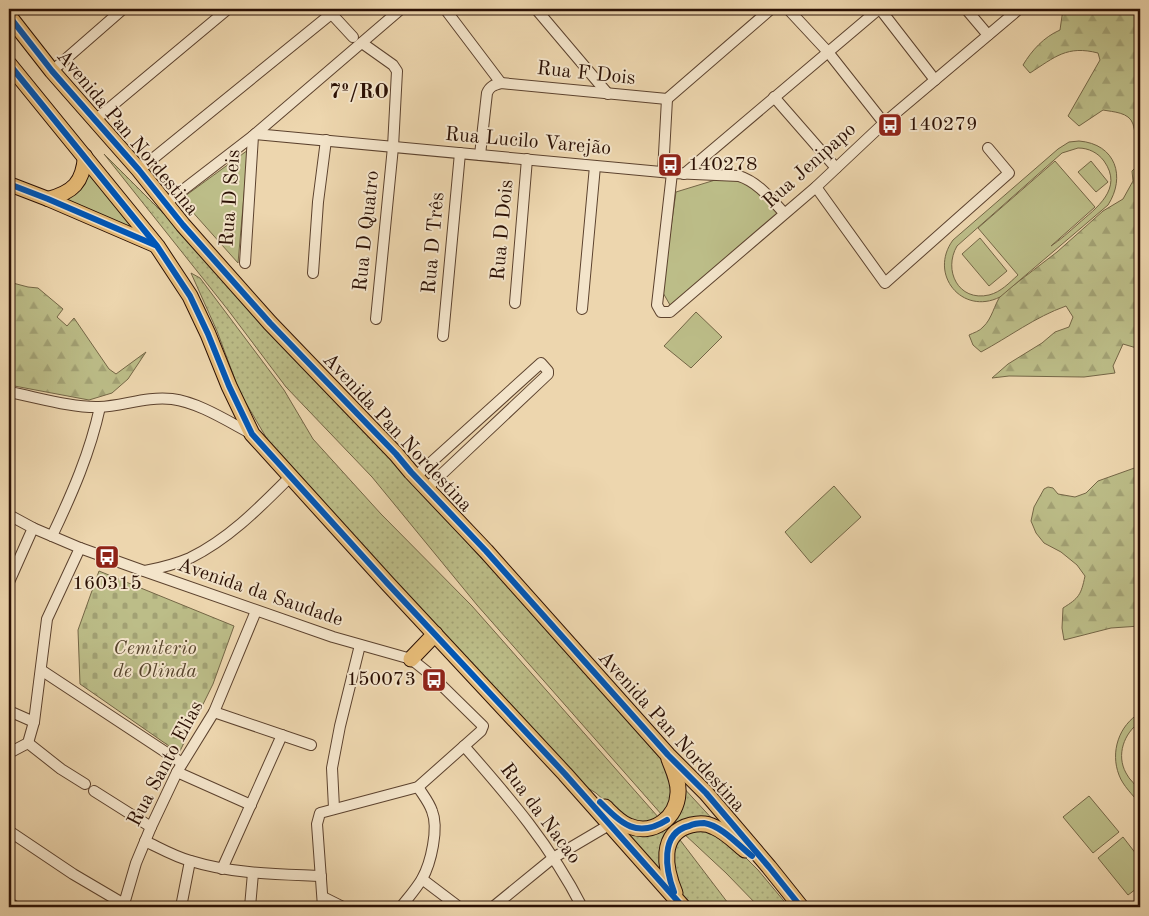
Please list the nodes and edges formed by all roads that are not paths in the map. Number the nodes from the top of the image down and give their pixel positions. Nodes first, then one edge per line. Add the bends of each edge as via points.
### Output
1 (122, 9) edge
2 (228, 9) edge
3 (400, 9) edge
4 (445, 9) edge
5 (536, 9) edge
6 (771, 9) edge
7 (788, 9) edge
8 (879, 9) edge
9 (966, 9) edge
10 (1019, 9) edge
11 (329, 11) edge
12 (9, 16) edge
13 (988, 35) junction
14 (358, 40) junction
15 (828, 52) junction
16 (9, 64) edge
17 (52, 71) junction
18 (935, 80) junction
19 (501, 83) junction
20 (608, 94) junction
21 (774, 97) junction
22 (667, 99) junction
23 (95, 120) junction
24 (884, 123) junction
25 (254, 135) junction
26 (326, 140) junction
27 (393, 147) junction
28 (988, 148) dead end
29 (460, 153) junction
30 (480, 155) junction
31 (85, 156) junction
32 (527, 159) junction
33 (595, 166) junction
34 (836, 168) junction
35 (139, 170) junction
36 (667, 173) junction
37 (684, 174) junction
38 (9, 184) edge
39 (816, 187) junction
40 (48, 199) junction
41 (166, 203) junction
42 (784, 213) junction
43 (157, 246) junction
44 (245, 263) dead end
45 (313, 273) dead end
46 (515, 304) dead end
47 (582, 309) dead end
48 (376, 319) dead end
49 (443, 336) dead end
50 (9, 392) edge
51 (100, 407) junction
52 (252, 434) junction
53 (290, 477) junction
54 (415, 477) junction
55 (426, 489) junction
56 (9, 515) edge
57 (33, 528) junction
58 (52, 536) junction
59 (80, 548) junction
60 (144, 571) junction
61 (9, 582) edge
62 (256, 611) junction
63 (435, 634) junction
64 (360, 644) junction
65 (411, 659) junction
66 (41, 670) junction
67 (9, 711) edge
68 (214, 712) junction
69 (34, 722) junction
70 (282, 735) junction
71 (28, 743) junction
72 (311, 745) dead end
73 (464, 746) junction
74 (9, 753) edge
75 (668, 755) junction
76 (180, 768) junction
77 (566, 774) junction
78 (85, 784) dead end
79 (418, 787) junction
80 (94, 791) dead end
81 (251, 805) junction
82 (334, 808) junction
83 (609, 825) junction
84 (151, 827) junction
85 (9, 832) edge
86 (145, 841) junction
87 (554, 858) junction
88 (190, 861) junction
89 (222, 869) junction
90 (770, 869) junction
91 (253, 873) junction
92 (321, 876) junction
93 (422, 879) junction
94 (323, 902) edge
95 (9, 903) edge
96 (680, 903) edge
97 (125, 906) edge
98 (16, 907) edge
99 (181, 907) edge
100 (250, 907) edge
101 (343, 907) edge
102 (401, 907) edge
103 (459, 907) edge
104 (495, 907) edge
105 (582, 907) edge
106 (801, 907) edge

1 - 17 street
2 - 23 street
3 - 14 street
4 - 19 street
5 - 20 street
6 - 22 street
7 - 15 street
8 - 15 street
8 - 18 street
9 - 13 street
10 - 13 street, Rua Jenipapo
11 - 14 street
11 - 35 street
12 - 17 highway, Avenida Pan Nordestina
13 - 18 street, Rua Jenipapo
14 - 25 street
14 - 27 street, Rua D Quatro via 397,70
15 - 21 street
15 - 24 street
16 - 31 highway
17 - 23 highway, Avenida Pan Nordestina
18 - 24 street, Rua Jenipapo
19 - 20 street, Rua F Dois
19 - 30 street via 491,86 488,92
20 - 22 street, Rua F Dois
21 - 34 street
21 - 37 street
22 - 36 street
23 - 35 highway, Avenida Pan Nordestina
24 - 34 street, Rua Jenipapo
25 - 26 street, Rua Lucilo Varejão
25 - 41 street
25 - 44 street, Rua D Seis
26 - 27 street, Rua Lucilo Varejão
26 - 45 street
27 - 29 street, Rua Lucilo Varejão
27 - 48 street, Rua D Quatro
28 - 39 street via 1009,172 885,283
29 - 30 street, Rua Lucilo Varejão
29 - 49 street, Rua D Três
30 - 32 street, Rua Lucilo Varejão
31 - 40 main road via 81,176 73,189
31 - 43 highway
32 - 33 street, Rua Lucilo Varejão
32 - 46 street, Rua D Dois
33 - 36 street, Rua Lucilo Varejão
33 - 47 street
34 - 39 street, Rua Jenipapo
35 - 41 highway, Avenida Pan Nordestina
36 - 37 street, Rua Lucilo Varejão
36 - 42 street, Rua Jenipapo via 657,306 661,312 670,312
37 - 42 street, Rua Lucilo Varejão via 746,178
38 - 40 main road
39 - 42 street, Rua Jenipapo
40 - 43 main road
41 - 54 highway, Avenida Pan Nordestina via 270,323
43 - 52 highway via 190,296
50 - 51 street
51 - 52 street via 172,399 202,409
51 - 58 street via 87,455
52 - 53 highway
53 - 60 street via 249,517 215,543 190,558
53 - 63 highway
54 - 55 highway, Avenida Pan Nordestina
54 - 55 street via 542,364 548,374
55 - 75 highway, Avenida Pan Nordestina via 486,551
56 - 57 street, Avenida da Saudade
57 - 58 street, Avenida da Saudade
57 - 61 street
58 - 59 street, Avenida da Saudade
59 - 60 street, Avenida da Saudade
59 - 66 street via 47,619
60 - 62 street, Avenida da Saudade
62 - 64 street, Avenida da Saudade
62 - 68 street, Rua Santo Elias
63 - 65 highway
63 - 77 highway
64 - 65 street, Avenida da Saudade
64 - 82 street via 332,768
65 - 73 street, Avenida da Saudade via 483,726 482,731
66 - 69 street
66 - 76 street
67 - 69 street
68 - 70 street
68 - 76 street, Rua Santo Elias
69 - 71 street
70 - 72 street
70 - 81 street
71 - 74 street
71 - 78 street
73 - 79 street
73 - 87 street, Rua da Nacao via 520,810
75 - 77 highway via 678,783 676,803 666,820 647,830 627,826
75 - 90 highway, Avenida Pan Nordestina via 706,793
76 - 81 street
76 - 84 street, Rua Santo Elias
77 - 83 highway
79 - 82 street
79 - 93 street via 431,807 435,824 429,863
80 - 84 street
81 - 89 street
82 - 92 street via 320,813 317,824
83 - 87 street
83 - 96 highway
84 - 86 street, Rua Santo Elias
85 - 97 street
86 - 88 street
86 - 97 street, Rua Santo Elias
87 - 104 street
87 - 105 street, Rua da Nacao
88 - 89 street
88 - 99 street
89 - 91 street
90 - 96 highway via 714,826 704,823 684,827 676,831 667,852 667,867
90 - 106 highway
91 - 92 street
91 - 100 street
92 - 94 street
93 - 102 street
93 - 103 street
94 - 101 street
95 - 98 street

